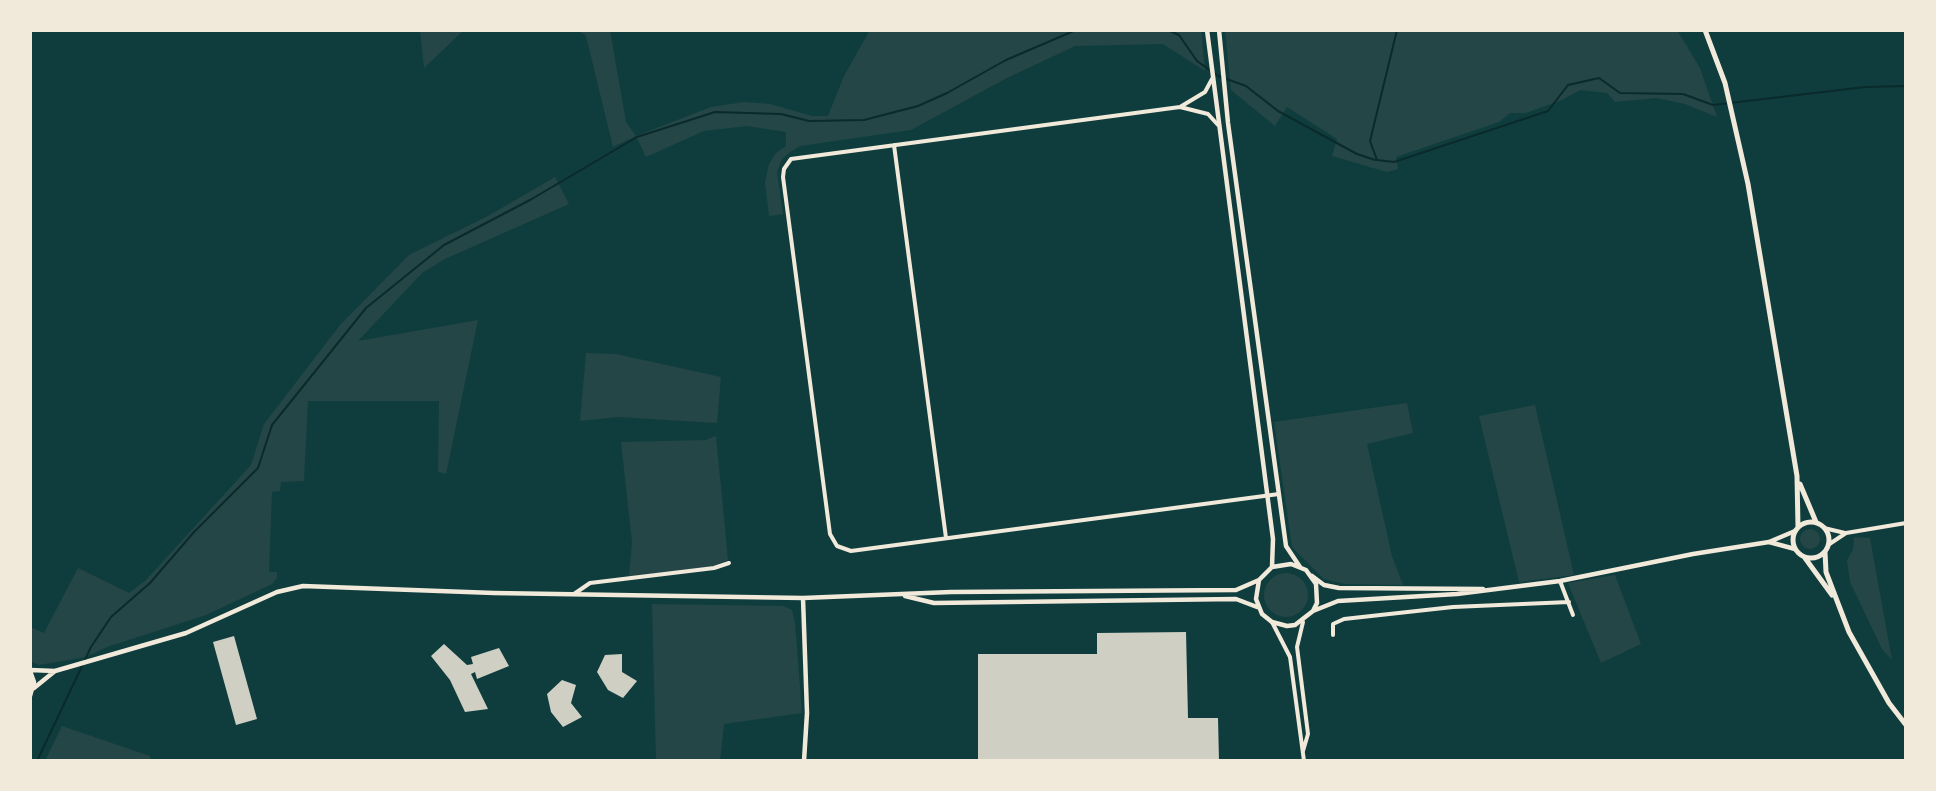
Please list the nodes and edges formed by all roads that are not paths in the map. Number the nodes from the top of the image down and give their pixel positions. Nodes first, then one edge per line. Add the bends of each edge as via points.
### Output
1 (1207, 30) edge
2 (1219, 30) edge
3 (1705, 30) edge
4 (1212, 79) junction
5 (1180, 107) junction
6 (1219, 125) junction
7 (894, 145) junction
8 (1797, 477) junction
9 (1279, 494) junction
10 (1266, 496) junction
11 (1816, 522) junction
12 (1906, 523) edge
13 (1824, 528) junction
14 (1796, 529) junction
15 (1846, 533) junction
16 (946, 538) junction
17 (1769, 542) junction
18 (1828, 545) junction
19 (1795, 549) junction
20 (1825, 552) junction
21 (1805, 558) junction
22 (729, 563) dead end
23 (1272, 567) junction
24 (1300, 567) junction
25 (1311, 575) junction
26 (1259, 580) junction
27 (1560, 580) junction
28 (1492, 589) junction
29 (574, 594) junction
30 (900, 594) junction
31 (803, 598) junction
32 (1569, 602) junction
33 (1837, 604) junction
34 (1259, 609) junction
35 (1313, 611) junction
36 (1573, 615) dead end
37 (1272, 622) junction
38 (1303, 622) junction
39 (1333, 634) dead end
40 (30, 671) edge
41 (55, 671) junction
42 (34, 688) junction
43 (30, 696) edge
44 (1906, 725) edge
45 (1303, 751) junction
46 (804, 761) edge
47 (1304, 761) edge

1 - 4 street
2 - 9 street
3 - 8 main road via 1736,123
4 - 5 street via 1205,92
4 - 6 street
5 - 6 street via 1208,114
5 - 7 street
6 - 10 street
7 - 16 street
7 - 16 street via 791,159 784,169 830,534 837,546 851,551
8 - 11 main road
8 - 14 main road
9 - 10 street
9 - 24 street via 1286,546
10 - 16 street
10 - 23 street via 1273,539
11 - 13 main road
11 - 14 main road via 1806,522
12 - 15 street
13 - 15 street
13 - 18 main road via 1829,536
14 - 17 street
14 - 19 main road via 1792,540
15 - 18 street
17 - 19 street
17 - 27 street
18 - 20 main road
19 - 21 main road
20 - 21 main road via 1816,558
20 - 33 main road via 1826,572
21 - 33 main road
22 - 29 street via 590,583
23 - 24 street
23 - 26 street
24 - 25 street
25 - 28 street via 1324,585 1340,588
25 - 35 street via 1318,593
26 - 30 street via 1236,590
26 - 34 street
27 - 28 street
27 - 32 street
28 - 35 street via 1338,601
29 - 31 street
29 - 41 street via 303,586 277,592 186,633
30 - 31 street
30 - 34 street via 934,603 1236,599
31 - 46 street via 807,712
32 - 36 street
32 - 39 street via 1454,607 1344,620 1333,624
33 - 44 main road via 1861,657
34 - 37 street
35 - 38 street
37 - 38 street via 1287,626
37 - 45 street via 1290,657
38 - 45 street via 1297,647 1308,734
40 - 41 street
40 - 42 street
41 - 42 street
42 - 43 street
45 - 47 street

